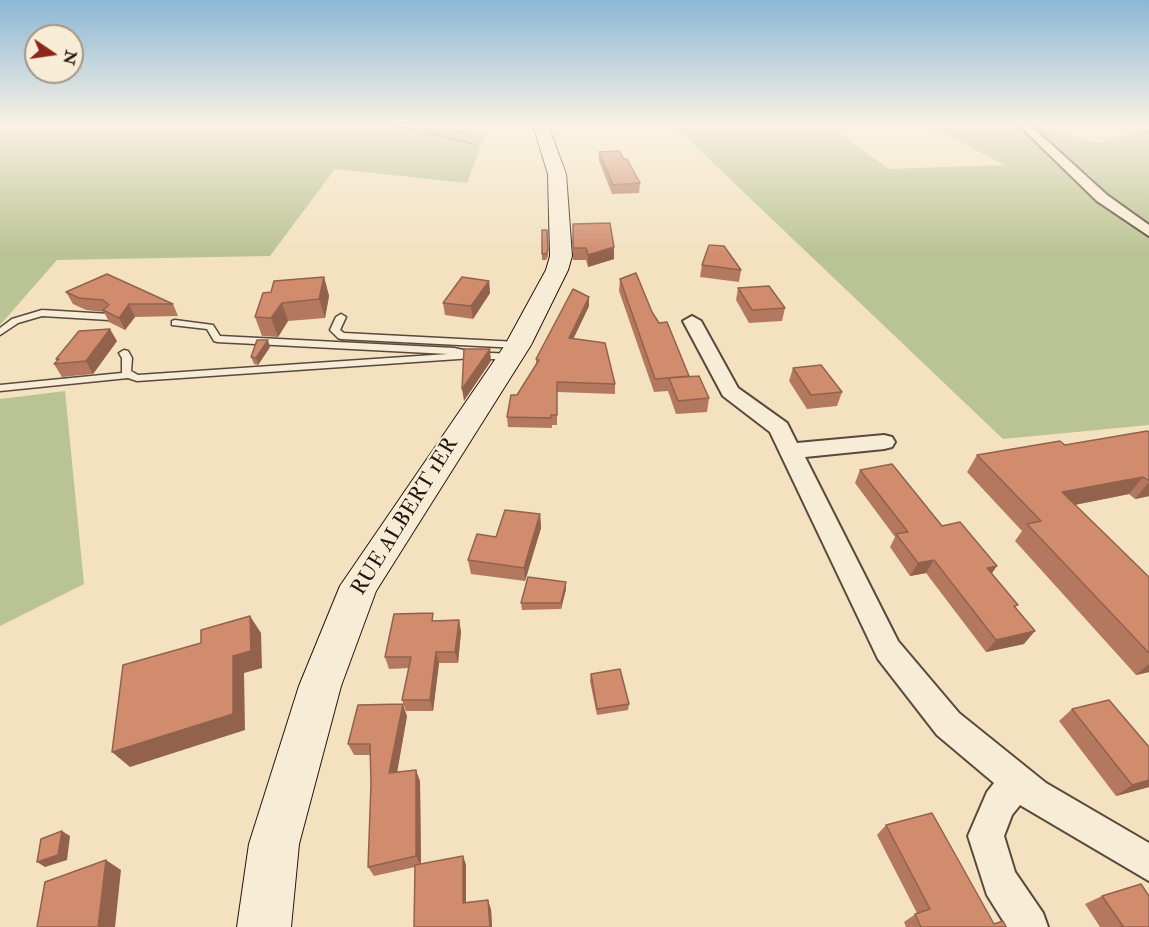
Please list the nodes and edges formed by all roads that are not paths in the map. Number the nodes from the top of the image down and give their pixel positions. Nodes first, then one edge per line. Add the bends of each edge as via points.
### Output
1 (555, 168) edge
2 (1070, 168) edge
3 (1149, 232) edge
4 (109, 317) edge
5 (341, 317) dead end
6 (692, 321) dead end
7 (175, 323) dead end
8 (0, 332) edge
9 (514, 351) junction
10 (124, 353) dead end
11 (473, 356) junction
12 (129, 375) junction
13 (0, 388) edge
14 (884, 442) dead end
15 (792, 451) junction
16 (1018, 781) junction
17 (1149, 863) edge
18 (264, 927) edge
19 (1029, 927) edge

1 - 9 street, RUE ALBERT 1ER via 561,256 552,282
2 - 3 street via 1102,198
4 - 8 lane via 42,313 15,321
5 - 9 lane via 335,330 341,336
6 - 15 street via 730,392 779,428
7 - 11 lane via 210,327 217,339 454,351
9 - 11 lane
9 - 18 street, RUE ALBERT 1ER via 359,586 320,686 274,844
10 - 12 lane
11 - 12 lane via 148,377
12 - 13 lane
14 - 15 street
15 - 16 street via 888,650 948,724
16 - 17 street via 1034,795
16 - 19 street via 999,804 986,837 1000,882

